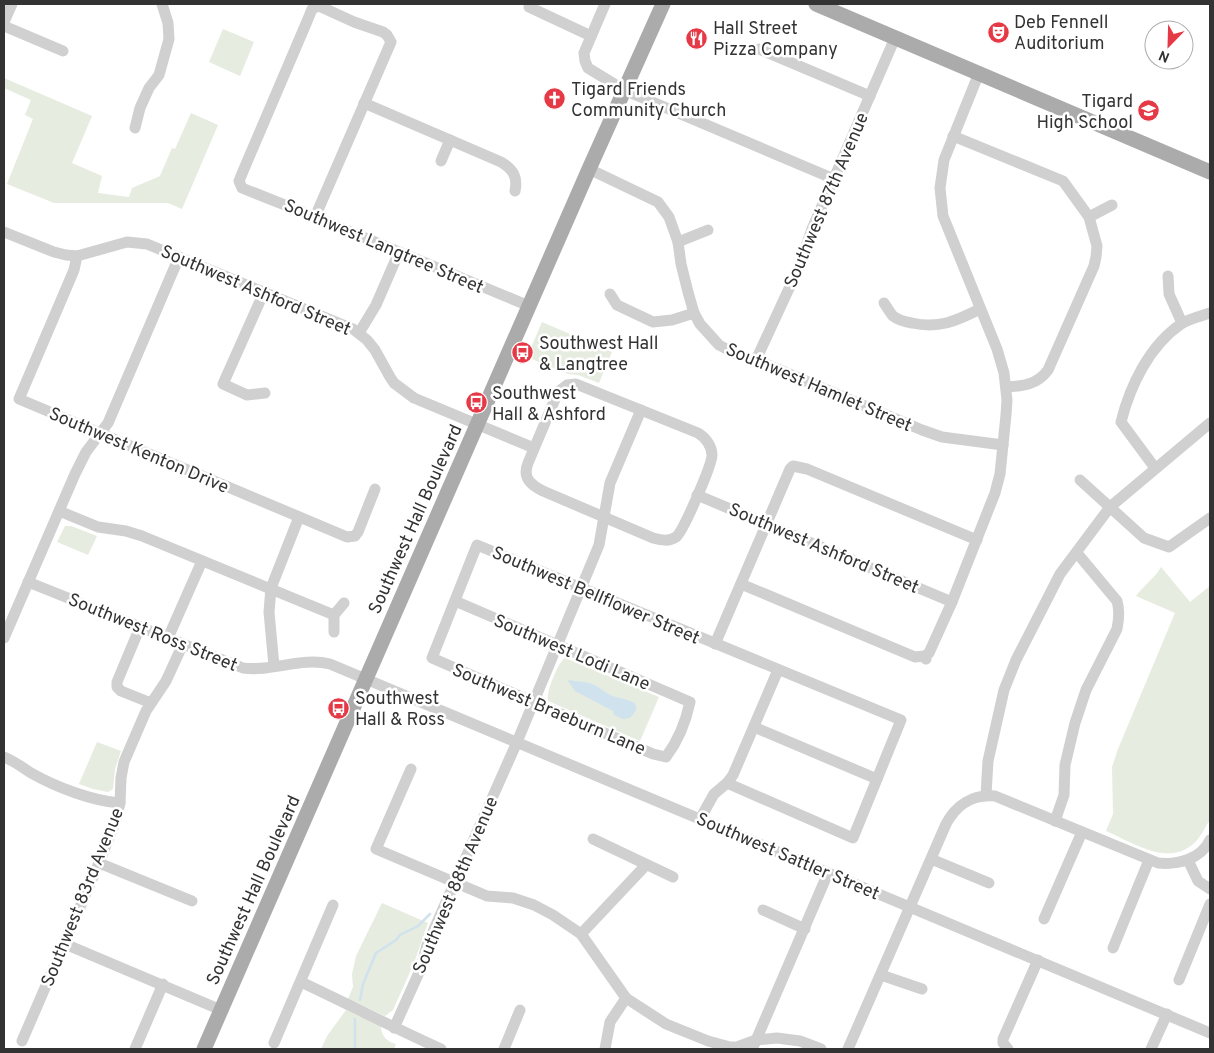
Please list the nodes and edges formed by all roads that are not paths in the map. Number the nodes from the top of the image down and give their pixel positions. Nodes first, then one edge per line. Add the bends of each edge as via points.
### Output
1 (12, 4) edge
2 (162, 4) edge
3 (605, 4) edge
4 (663, 4) edge
5 (816, 4) edge
6 (529, 7) dead end
7 (342, 9) edge
8 (4, 24) edge
9 (591, 36) junction
10 (895, 38) junction
11 (758, 49) dead end
12 (63, 51) dead end
13 (978, 73) junction
14 (624, 90) junction
15 (870, 96) junction
16 (364, 104) junction
17 (135, 128) dead end
18 (953, 136) junction
19 (450, 140) junction
20 (441, 161) dead end
21 (589, 169) junction
22 (1210, 172) edge
23 (834, 179) junction
24 (515, 191) dead end
25 (1112, 205) dead end
26 (315, 217) junction
27 (1089, 218) junction
28 (708, 230) dead end
29 (4, 232) edge
30 (678, 242) junction
31 (399, 252) junction
32 (77, 256) junction
33 (179, 256) junction
34 (1168, 276) dead end
35 (264, 292) junction
36 (610, 294) dead end
37 (884, 303) dead end
38 (529, 306) junction
39 (980, 309) junction
40 (694, 313) junction
41 (1210, 313) edge
42 (1182, 323) junction
43 (359, 333) junction
44 (756, 360) junction
45 (1006, 387) junction
46 (265, 393) dead end
47 (641, 410) junction
48 (1210, 423) edge
49 (477, 424) junction
50 (100, 434) junction
51 (1003, 445) junction
52 (534, 448) junction
53 (1155, 468) junction
54 (1080, 480) dead end
55 (375, 489) dead end
56 (698, 495) junction
57 (1110, 507) junction
58 (59, 511) junction
59 (299, 517) junction
60 (604, 517) junction
61 (1210, 518) edge
62 (767, 524) junction
63 (976, 540) junction
64 (1077, 552) junction
65 (202, 561) junction
66 (28, 582) junction
67 (742, 584) junction
68 (271, 588) junction
69 (581, 588) junction
70 (454, 601) junction
71 (952, 602) junction
72 (344, 603) dead end
73 (334, 615) junction
74 (140, 627) junction
75 (334, 632) dead end
76 (4, 636) edge
77 (168, 638) junction
78 (183, 644) junction
79 (716, 644) junction
80 (558, 646) junction
81 (274, 666) junction
82 (778, 670) junction
83 (366, 678) junction
84 (532, 702) junction
85 (151, 703) junction
86 (754, 726) junction
87 (517, 742) junction
88 (4, 756) edge
89 (666, 756) joint
90 (411, 770) dead end
91 (877, 778) junction
92 (727, 783) junction
93 (986, 795) junction
94 (120, 803) junction
95 (700, 819) junction
96 (1056, 821) junction
97 (1082, 832) junction
98 (593, 839) dead end
99 (1210, 840) edge
100 (930, 859) junction
101 (1149, 860) junction
102 (1188, 860) junction
103 (99, 863) junction
104 (646, 865) junction
105 (828, 873) junction
106 (673, 877) dead end
107 (454, 883) junction
108 (989, 883) dead end
109 (1210, 889) edge
110 (192, 901) dead end
111 (1210, 904) edge
112 (333, 905) dead end
113 (910, 906) junction
114 (763, 910) dead end
115 (1044, 919) dead end
116 (805, 928) junction
117 (581, 934) junction
118 (65, 944) junction
119 (1113, 948) dead end
120 (1038, 960) junction
121 (881, 975) junction
122 (1179, 980) dead end
123 (301, 982) junction
124 (163, 984) junction
125 (922, 989) dead end
126 (626, 998) junction
127 (221, 1010) junction
128 (520, 1010) dead end
129 (1166, 1014) junction
130 (394, 1028) junction
131 (1210, 1033) edge
132 (22, 1041) dead end
133 (274, 1043) dead end
134 (1005, 1044) edge
135 (754, 1045) edge
136 (135, 1049) edge
137 (204, 1049) edge
138 (441, 1049) edge
139 (504, 1049) edge
140 (605, 1049) edge
141 (821, 1049) edge
142 (848, 1049) edge
143 (1151, 1049) edge

1 - 8 street
2 - 17 street via 169,39 159,75 143,101
3 - 9 street
4 - 14 main road, Southwest Hall Boulevard
5 - 10 main road
6 - 9 street
7 - 16 street via 354,22 383,32 390,38 390,47
7 - 26 street, Southwest Langtree Street via 315,7 310,12 241,176 240,185 246,190
8 - 12 street
9 - 14 street via 584,54 588,68
10 - 13 main road
10 - 15 street, Southwest 87th Avenue
11 - 15 street
13 - 18 street
13 - 22 main road
14 - 21 main road, Southwest Hall Boulevard
14 - 23 street
15 - 23 street, Southwest 87th Avenue
16 - 19 street
16 - 26 street
18 - 27 street via 1063,181
18 - 39 street via 940,179 940,198 943,216
19 - 20 street
19 - 24 street via 507,166 514,174
21 - 30 street, Southwest Hamlet Street via 658,202 670,217
21 - 38 main road, Southwest Hall Boulevard
23 - 44 street, Southwest 87th Avenue via 798,269
25 - 27 street
26 - 31 street, Southwest Langtree Street
27 - 45 street via 1097,246 1094,266 1048,370 1032,384
28 - 30 street
29 - 32 street, Southwest Ashford Street via 54,252
30 - 40 street, Southwest Hamlet Street
31 - 38 street, Southwest Langtree Street
31 - 43 street
32 - 33 street, Southwest Ashford Street via 127,242 147,244
32 - 50 street, Southwest Kenton Drive via 19,399
33 - 35 street, Southwest Ashford Street
33 - 50 street via 108,423
34 - 42 street via 1169,294
35 - 43 street, Southwest Ashford Street
35 - 46 street via 223,384 247,395
36 - 40 street via 617,305 653,322
37 - 39 street via 893,316 921,325 944,325
38 - 49 main road, Southwest Hall Boulevard
39 - 45 street via 1003,364
40 - 44 street, Southwest Hamlet Street via 719,345
41 - 42 street
42 - 53 street via 1158,343 1145,364 1126,403 1122,422
43 - 49 street, Southwest Ashford Street via 375,350 390,378 406,393
44 - 51 street, Southwest Hamlet Street via 942,437
45 - 51 street
47 - 52 street via 583,386 567,385 558,392
47 - 56 street via 698,433 708,442 712,455
47 - 60 street, Southwest 88th Avenue via 610,482
48 - 53 street
49 - 52 street, Southwest Ashford Street
49 - 83 main road, Southwest Hall Boulevard
50 - 58 street via 86,452
50 - 59 street, Southwest Kenton Drive
51 - 63 street via 998,484
52 - 60 street via 525,474 531,484
53 - 57 street
54 - 57 street
55 - 59 street, Southwest Kenton Drive via 358,532 351,538
56 - 60 street via 679,534 668,540 653,538
56 - 62 street, Southwest Ashford Street
57 - 61 street via 1144,538 1169,547
57 - 64 street
58 - 65 street via 98,527 142,536
58 - 66 street
59 - 68 street
60 - 69 street, Southwest 88th Avenue via 599,545
62 - 63 street via 793,466
62 - 67 street
62 - 71 street, Southwest Ashford Street
63 - 71 street
64 - 93 street via 1060,574 1004,690 988,761
64 - 96 street via 1117,601 1119,620 1086,690 1075,723 1065,765 1064,795
65 - 68 street
65 - 77 street
66 - 74 street, Southwest Ross Street
66 - 76 street
67 - 71 street via 915,657 925,658
67 - 79 street
68 - 73 street
68 - 81 street via 268,612
69 - 70 street, Southwest Bellflower Street via 477,545
69 - 79 street, Southwest Bellflower Street
69 - 80 street, Southwest 88th Avenue
70 - 80 street, Southwest Lodi Lane
70 - 84 street, Southwest Braeburn Lane via 432,658
72 - 73 street
73 - 75 street
74 - 77 street, Southwest Ross Street
74 - 85 street via 117,687
77 - 78 street, Southwest Ross Street
78 - 81 street, Southwest Ross Street via 242,668
78 - 85 street, Southwest 83rd Avenue via 166,681
79 - 82 street, Southwest Bellflower Street
80 - 84 street, Southwest 88th Avenue
80 - 89 street, Southwest Lodi Lane via 690,702 673,748
81 - 83 street, Southwest Ross Street via 322,662
82 - 86 street
82 - 91 street via 901,720
83 - 87 street, Southwest Sattler Street
83 - 127 main road, Southwest Hall Boulevard
84 - 87 street, Southwest 88th Avenue
84 - 89 street, Southwest Braeburn Lane via 653,754
85 - 94 street, Southwest 83rd Avenue via 122,770
86 - 91 street
86 - 92 street
87 - 95 street, Southwest Sattler Street
87 - 107 street, Southwest 88th Avenue
88 - 94 street via 31,773 83,796
90 - 107 street via 376,849
91 - 92 street via 853,838
92 - 95 street via 714,794
93 - 96 street via 1004,799
93 - 100 street via 964,802 954,811
94 - 103 street, Southwest 83rd Avenue
95 - 105 street, Southwest Sattler Street
96 - 97 street
97 - 101 street
97 - 115 street
98 - 104 street
99 - 102 street via 1201,852
100 - 108 street
100 - 113 street
101 - 102 street via 1167,864
101 - 119 street
102 - 109 street via 1198,881
103 - 110 street
103 - 118 street, Southwest 83rd Avenue
104 - 106 street
104 - 117 street
105 - 113 street, Southwest Sattler Street
105 - 116 street
107 - 117 street via 487,896 513,898 534,905
107 - 130 street, Southwest 88th Avenue
111 - 122 street
112 - 123 street
113 - 120 street, Southwest Sattler Street
113 - 121 street
114 - 116 street
116 - 135 street
117 - 126 street
118 - 124 street
118 - 132 street, Southwest 83rd Avenue
120 - 129 street, Southwest Sattler Street
120 - 134 street
121 - 125 street
121 - 142 street
123 - 130 street
123 - 133 street
124 - 127 street
124 - 136 street
126 - 135 street via 666,1024 708,1041 737,1047
126 - 140 street via 610,1022
127 - 137 main road, Southwest Hall Boulevard
128 - 139 street
129 - 131 street, Southwest Sattler Street
129 - 143 street
130 - 138 street
135 - 141 street via 777,1038 800,1040

